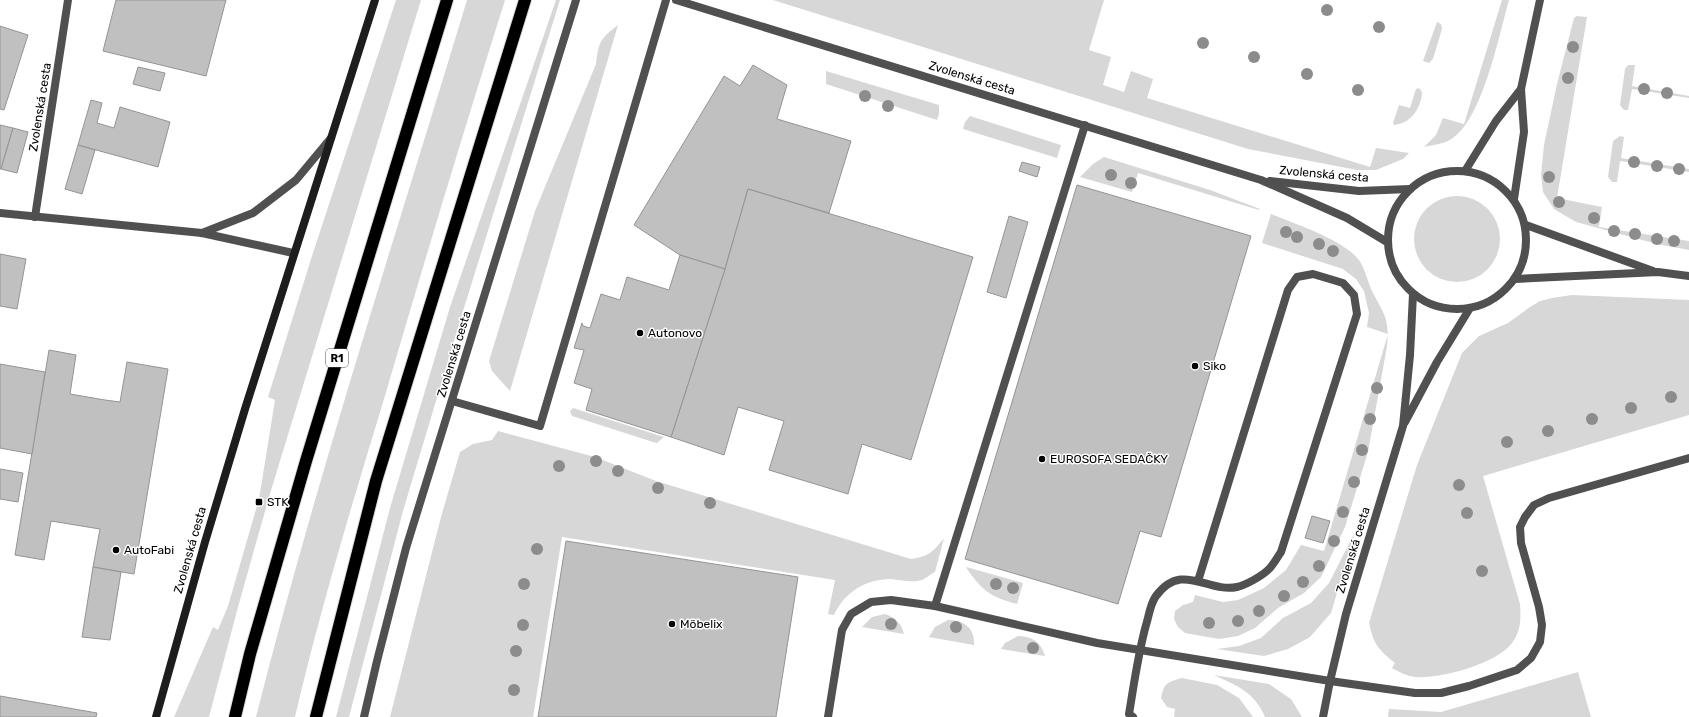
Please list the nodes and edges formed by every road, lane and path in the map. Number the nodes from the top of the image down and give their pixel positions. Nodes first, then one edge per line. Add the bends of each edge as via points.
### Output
1 (68, 0) edge
2 (375, 0) edge
3 (447, 0) edge
4 (525, 0) edge
5 (576, 0) edge
6 (666, 0) edge
7 (676, 0) edge
8 (1540, 0) edge
9 (1521, 89) junction
10 (1085, 125) junction
11 (331, 138) junction
12 (1465, 171) junction
13 (1261, 180) junction
14 (1410, 189) junction
15 (1514, 199) junction
16 (0, 213) edge
17 (35, 217) junction
18 (1526, 225) junction
19 (202, 233) junction
20 (1387, 242) junction
21 (293, 253) junction
22 (1658, 272) junction
23 (1689, 276) edge
24 (1515, 279) junction
25 (1413, 294) junction
26 (1470, 308) junction
27 (452, 401) junction
28 (1402, 426) junction
29 (1689, 458) edge
30 (1198, 581) junction
31 (935, 606) junction
32 (1139, 650) junction
33 (1330, 681) junction
34 (156, 717) edge
35 (235, 717) edge
36 (316, 717) edge
37 (364, 717) edge
38 (828, 717) edge
39 (1133, 717) edge
40 (1323, 717) edge

1 - 17 street, Zvolenská cesta
2 - 11 main road, Zvolenská cesta
3 - 35 highway, R1 via 306,461 250,654
4 - 36 highway via 376,481
5 - 27 street, Zvolenská cesta
6 - 27 street via 540,426
7 - 10 street, Zvolenská cesta
8 - 9 street
9 - 12 street via 1493,125
9 - 15 street via 1524,132
10 - 13 street, Zvolenská cesta
10 - 31 street
11 - 19 street, Zvolenská cesta via 296,180 253,213
11 - 21 main road, Zvolenská cesta
12 - 14 street, Zvolenská cesta via 1435,174
12 - 15 street, Zvolenská cesta via 1493,180
13 - 14 street, Zvolenská cesta via 1359,191
13 - 20 street, Zvolenská cesta via 1347,218
14 - 20 street, Zvolenská cesta via 1393,213
15 - 18 street, Zvolenská cesta
16 - 17 street, Zvolenská cesta
17 - 19 street, Zvolenská cesta
18 - 22 street
18 - 24 street, Zvolenská cesta via 1526,253
19 - 21 street, Zvolenská cesta
20 - 25 street, Zvolenská cesta via 1394,271
21 - 34 main road, Zvolenská cesta via 207,535
22 - 23 street
22 - 24 street
24 - 26 street, Zvolenská cesta via 1494,299
25 - 26 street, Zvolenská cesta via 1439,307
25 - 28 street, Zvolenská cesta via 1410,355
26 - 28 street, Zvolenská cesta
27 - 37 street, Zvolenská cesta via 406,548
28 - 33 street, Zvolenská cesta via 1346,614
29 - 33 street via 1549,498 1534,505 1524,517 1520,527 1521,543 1542,625 1540,642 1531,658 1517,670 1441,693 1415,693
30 - 30 street via 1221,587 1237,587 1268,570 1281,552 1357,314 1354,296 1343,283 1313,274 1297,277 1288,290
30 - 32 street via 1182,578 1168,585 1156,596
31 - 32 street via 1097,643
31 - 38 street via 891,600 871,602 851,614 842,630
32 - 33 street
32 - 39 street via 1129,714
33 - 40 street, Zvolenská cesta

